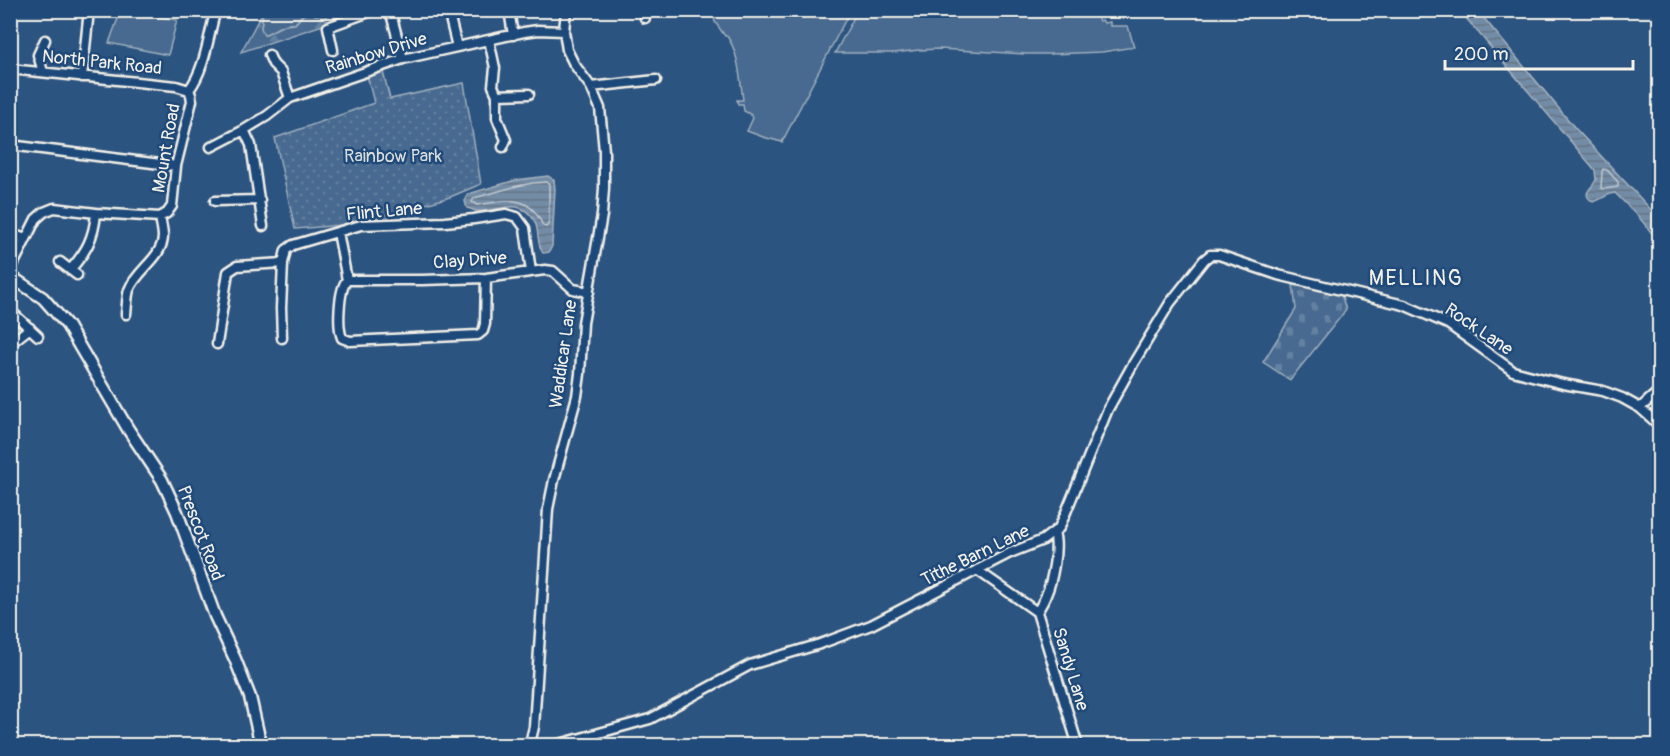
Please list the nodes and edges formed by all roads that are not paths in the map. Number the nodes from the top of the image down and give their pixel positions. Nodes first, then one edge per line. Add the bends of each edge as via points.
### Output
1 (89, 10) edge
2 (375, 10) edge
3 (390, 10) edge
4 (448, 10) edge
5 (509, 10) edge
6 (566, 10) edge
7 (215, 13) dead end
8 (564, 31) junction
9 (513, 34) junction
10 (45, 40) dead end
11 (489, 40) junction
12 (457, 47) junction
13 (333, 50) dead end
14 (269, 55) dead end
15 (403, 59) junction
16 (10, 69) edge
17 (43, 72) junction
18 (82, 77) junction
19 (656, 80) dead end
20 (591, 87) junction
21 (189, 90) junction
22 (529, 94) dead end
23 (497, 95) junction
24 (290, 98) junction
25 (244, 130) junction
26 (10, 145) edge
27 (211, 147) dead end
28 (503, 147) dead end
29 (176, 166) junction
30 (260, 200) junction
31 (215, 201) dead end
32 (96, 213) junction
33 (160, 218) junction
34 (264, 226) dead end
35 (10, 232) edge
36 (338, 232) junction
37 (25, 239) junction
38 (60, 262) dead end
39 (284, 263) junction
40 (10, 271) edge
41 (531, 272) junction
42 (1272, 273) joint
43 (10, 276) edge
44 (486, 278) junction
45 (346, 280) junction
46 (589, 292) junction
47 (14, 314) dead end
48 (126, 314) dead end
49 (30, 328) junction
50 (38, 336) dead end
51 (282, 338) dead end
52 (10, 342) edge
53 (217, 344) dead end
54 (1659, 390) edge
55 (1640, 408) junction
56 (1659, 426) edge
57 (1054, 533) junction
58 (977, 570) junction
59 (1036, 612) junction
60 (530, 745) edge
61 (261, 746) edge
62 (552, 746) edge
63 (1078, 746) edge

1 - 18 street
2 - 13 street via 328,27
3 - 15 street
4 - 12 street
5 - 9 street
6 - 8 street, Waddicar Lane
7 - 21 street, Mount Road via 199,72
8 - 9 street, Rainbow Drive
8 - 20 street, Waddicar Lane via 570,57
9 - 11 street, Rainbow Drive
10 - 17 street via 38,55
11 - 12 street, Rainbow Drive
11 - 23 street
12 - 15 street, Rainbow Drive
14 - 24 street
15 - 24 street, Rainbow Drive
16 - 17 street, North Park Road
17 - 18 street, North Park Road
18 - 21 street, North Park Road
19 - 20 street
20 - 46 street, Waddicar Lane via 602,119 604,178
21 - 29 street, Mount Road via 192,102
22 - 23 street
23 - 28 street via 497,118 506,140
24 - 25 street, Rainbow Drive
25 - 27 street, Rainbow Drive
25 - 30 street via 251,145
26 - 29 street
29 - 33 street, Mount Road via 172,206
30 - 31 street
30 - 34 street
32 - 33 street
32 - 37 street via 54,208 36,219
32 - 38 street via 91,238 73,273
33 - 48 street via 161,246 129,291
35 - 37 street
36 - 39 street, Flint Lane via 293,245 286,250
36 - 41 street, Flint Lane via 361,225 445,222 506,214 517,217 525,228
36 - 45 street
37 - 40 street
39 - 51 street
39 - 53 street via 237,266 228,272
41 - 44 street, Clay Drive
41 - 46 street, Clay Drive via 553,271 573,290
42 - 55 street, Rock Lane via 1404,305 1448,324 1513,372 1603,391
42 - 57 street, Tithe Barn Lane via 1219,255 1204,260 1170,303 1108,409
43 - 61 main road, Prescot Road via 44,298 67,325 168,491 250,698
44 - 45 street, Clay Drive
44 - 45 street via 486,324 478,334 350,340 342,338 339,329 342,285
46 - 60 street, Waddicar Lane via 577,396 548,509
47 - 49 street
49 - 50 street
49 - 52 street
54 - 55 street
55 - 56 street, Rock Lane
57 - 58 street, Tithe Barn Lane
57 - 59 street, Sandy Lane via 1056,545 1049,588
58 - 59 street
58 - 62 street, Tithe Barn Lane via 871,625 750,665 650,719
59 - 63 street, Sandy Lane

